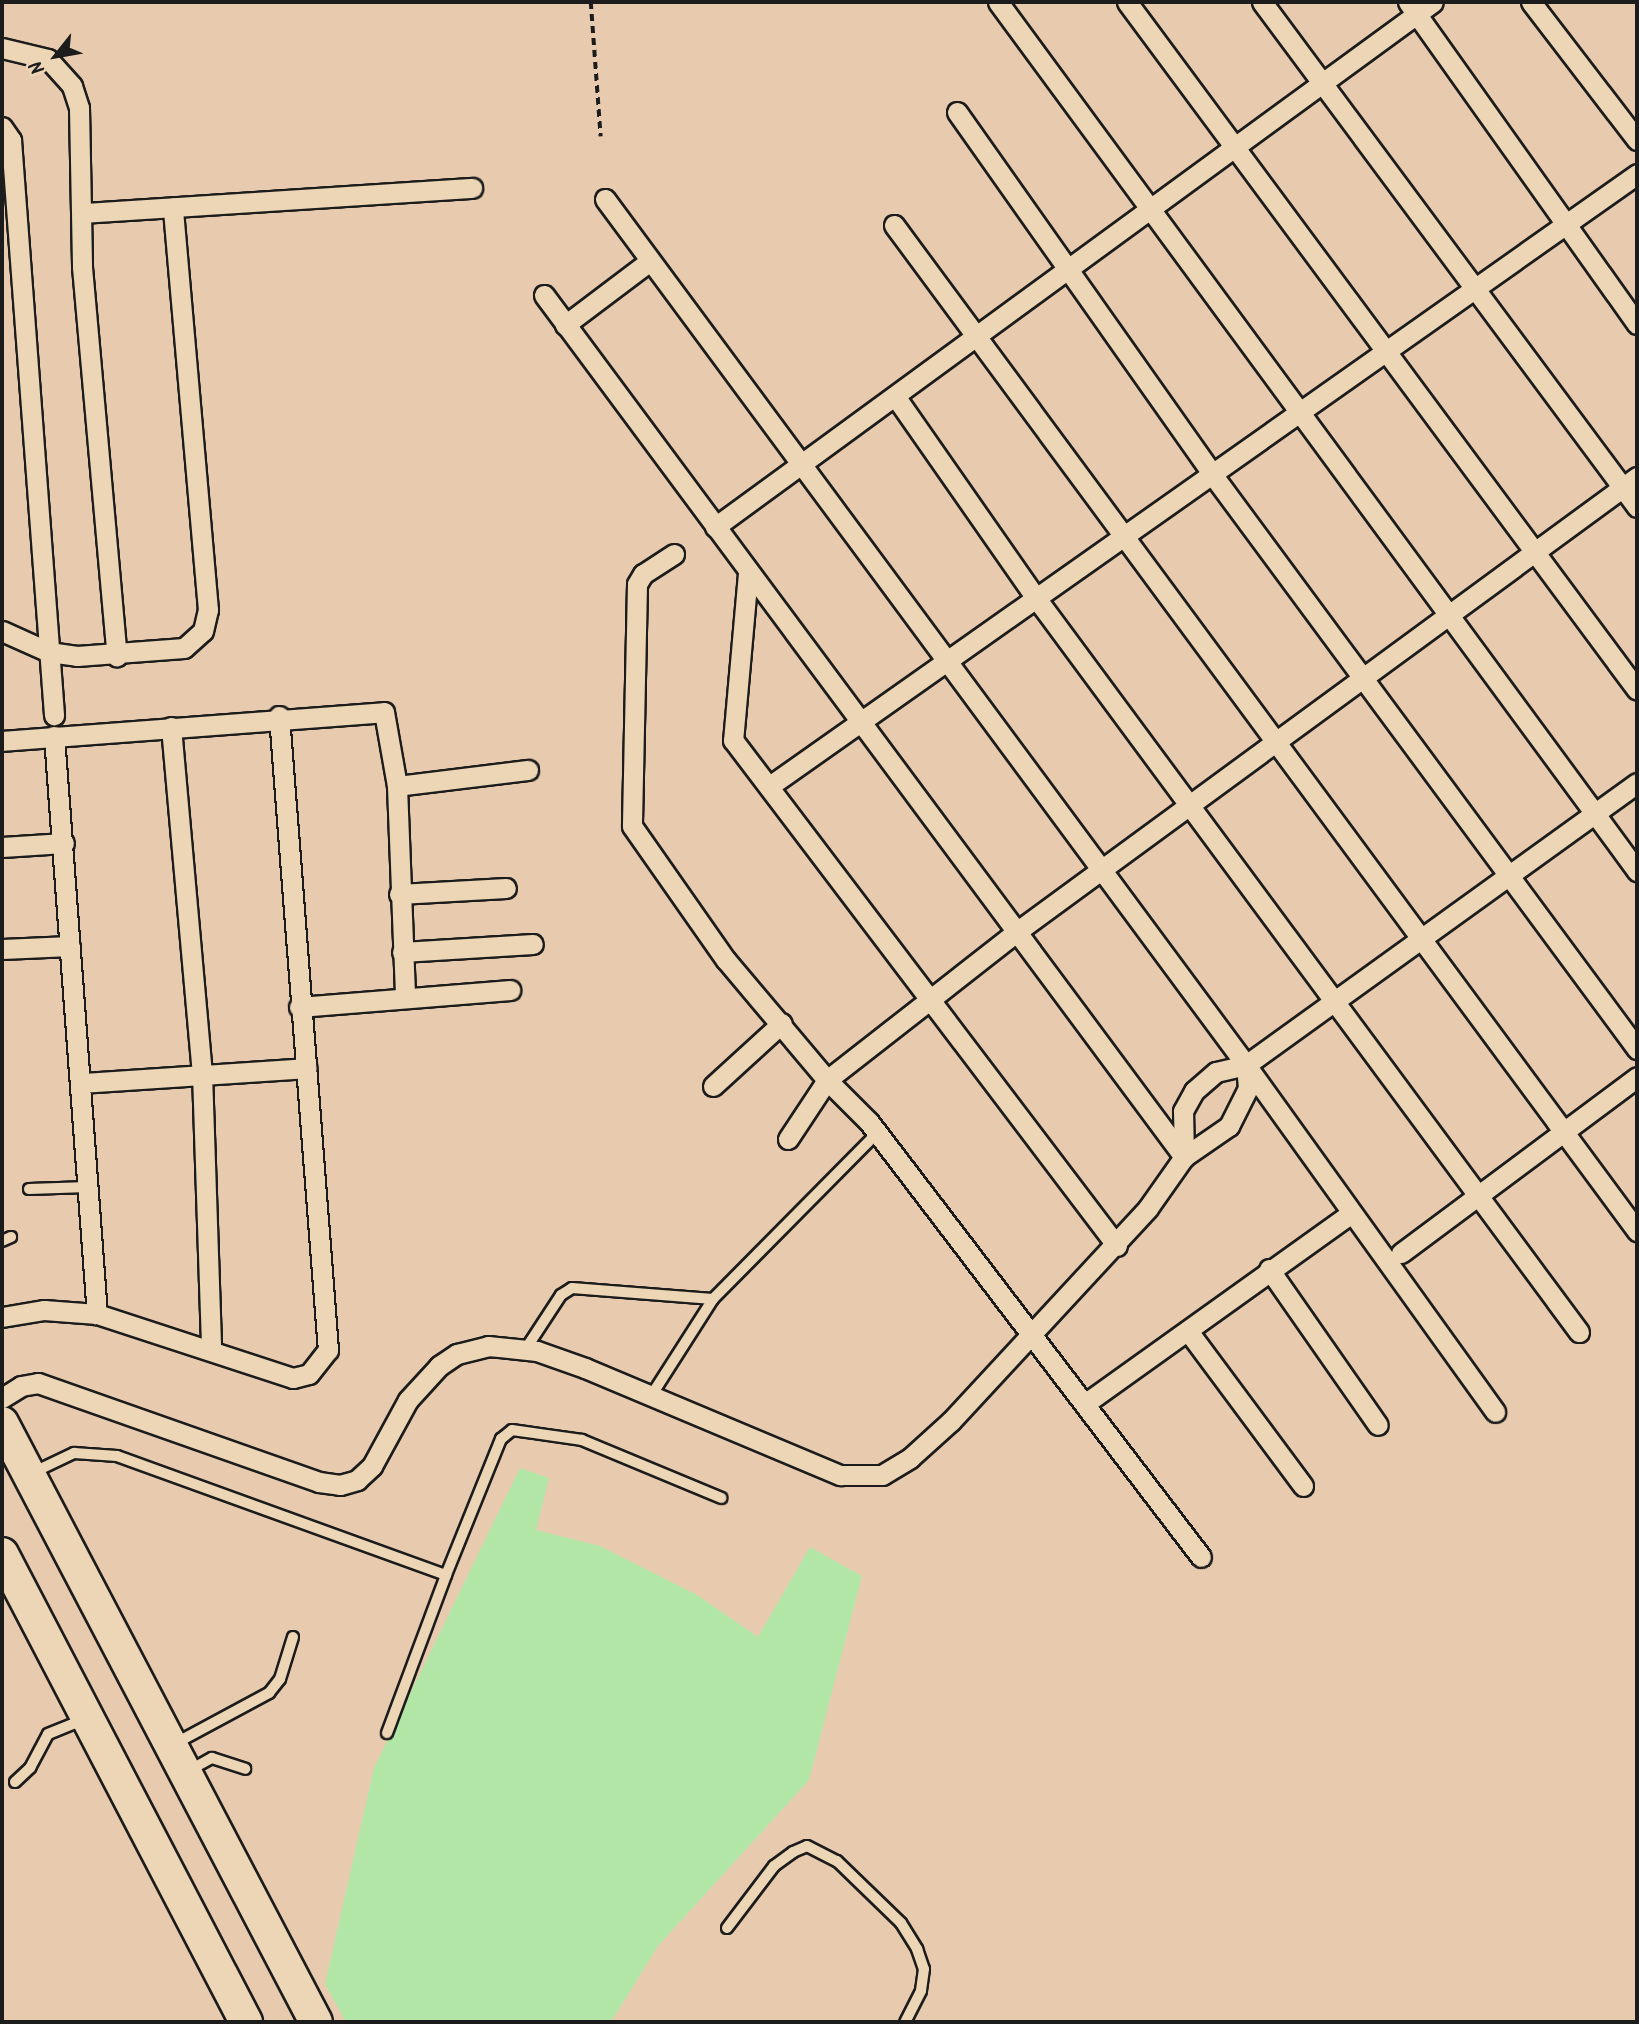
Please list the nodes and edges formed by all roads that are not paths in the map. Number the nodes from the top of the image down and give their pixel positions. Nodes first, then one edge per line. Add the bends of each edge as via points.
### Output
1 (1127, 2) edge
2 (1262, 2) edge
3 (1433, 2) edge
4 (1531, 2) edge
5 (1006, 4) edge
6 (1412, 8) edge
7 (2, 48) edge
8 (1321, 84) junction
9 (957, 111) dead end
10 (2, 127) edge
11 (1637, 140) edge
12 (1235, 147) junction
13 (1637, 174) edge
14 (472, 188) dead end
15 (605, 199) dead end
16 (173, 208) junction
17 (1150, 209) junction
18 (83, 213) junction
19 (894, 225) dead end
20 (1565, 225) junction
21 (650, 261) junction
22 (1068, 270) junction
23 (1476, 288) junction
24 (544, 295) dead end
25 (1637, 324) edge
26 (565, 325) junction
27 (975, 338) junction
28 (1388, 350) junction
29 (895, 396) junction
30 (1301, 411) junction
31 (800, 463) junction
32 (1212, 474) junction
33 (1630, 483) edge
34 (1637, 508) edge
35 (715, 527) junction
36 (1123, 536) junction
37 (1536, 552) junction
38 (674, 554) dead end
39 (748, 573) junction
40 (1035, 598) junction
41 (1450, 616) junction
42 (2, 631) edge
43 (48, 652) junction
44 (117, 656) junction
45 (947, 660) junction
46 (1363, 679) junction
47 (1637, 691) edge
48 (54, 715) dead end
49 (279, 716) junction
50 (858, 723) junction
51 (171, 727) junction
52 (54, 736) junction
53 (2, 741) edge
54 (1276, 744) junction
55 (527, 770) dead end
56 (1637, 783) edge
57 (771, 785) junction
58 (397, 786) junction
59 (1189, 808) junction
60 (1595, 814) junction
61 (64, 843) junction
62 (2, 847) edge
63 (1100, 871) junction
64 (1637, 871) edge
65 (1507, 876) junction
66 (506, 888) dead end
67 (399, 894) junction
68 (1015, 933) junction
69 (1422, 939) junction
70 (533, 944) dead end
71 (70, 946) junction
72 (2, 949) edge
73 (402, 952) junction
74 (510, 990) dead end
75 (405, 998) junction
76 (930, 1000) junction
77 (1334, 1002) junction
78 (299, 1007) junction
79 (782, 1023) junction
80 (1637, 1049) edge
81 (1246, 1065) junction
82 (306, 1068) junction
83 (202, 1073) junction
84 (1637, 1077) edge
85 (827, 1080) junction
86 (82, 1083) junction
87 (713, 1086) dead end
88 (1563, 1131) junction
89 (877, 1133) junction
90 (788, 1139) dead end
91 (1184, 1157) junction
92 (88, 1187) junction
93 (29, 1188) dead end
94 (1476, 1195) junction
95 (1351, 1213) junction
96 (1637, 1231) edge
97 (1116, 1246) junction
98 (1401, 1253) dead end
99 (1269, 1269) junction
100 (713, 1299) junction
101 (97, 1314) junction
102 (2, 1317) edge
103 (1188, 1331) junction
104 (1579, 1332) dead end
105 (1032, 1338) junction
106 (211, 1350) junction
107 (525, 1350) junction
108 (651, 1396) junction
109 (2, 1398) edge
110 (1086, 1403) junction
111 (1495, 1412) dead end
112 (2, 1423) edge
113 (1378, 1425) dead end
114 (29, 1475) junction
115 (1303, 1486) dead end
116 (721, 1498) dead end
117 (2, 1554) edge
118 (1201, 1557) dead end
119 (446, 1575) junction
120 (293, 1637) dead end
121 (86, 1718) junction
122 (387, 1733) dead end
123 (176, 1760) junction
124 (245, 1769) dead end
125 (15, 1782) dead end
126 (727, 1928) dead end
127 (246, 2022) edge
128 (316, 2022) edge
129 (905, 2022) edge

1 - 12 street
2 - 8 street
3 - 6 street
4 - 11 street
5 - 17 street
6 - 8 street
6 - 20 street
7 - 18 street via 48,59 72,86 79,108
8 - 12 street
8 - 23 street
9 - 22 street
10 - 43 street via 10,140
12 - 17 street
12 - 28 street
13 - 20 street
14 - 16 street
15 - 21 street
16 - 18 street
16 - 44 street via 208,610 203,631 184,648
17 - 22 street
17 - 30 street
18 - 44 street via 82,267
19 - 27 street
20 - 23 street
20 - 25 street
21 - 26 street
21 - 31 street
22 - 27 street
22 - 32 street
23 - 28 street
23 - 33 street
24 - 26 street
26 - 35 street
27 - 29 street
27 - 36 street
28 - 30 street
28 - 37 street
29 - 31 street
29 - 40 street
30 - 32 street
30 - 41 street
31 - 35 street
31 - 45 street
32 - 36 street
32 - 46 street
33 - 34 street
33 - 37 street
35 - 39 street
36 - 40 street
36 - 54 street
37 - 41 street
37 - 47 street
38 - 79 street via 643,574 637,584 632,827 726,960
39 - 50 street
39 - 57 street via 732,733
40 - 45 street
40 - 59 street
41 - 46 street
41 - 60 street
42 - 43 street
43 - 44 street
43 - 48 street
45 - 50 street
45 - 63 street
46 - 54 street
46 - 65 street
49 - 51 street
49 - 58 street via 384,712
49 - 78 street
50 - 57 street
50 - 68 street
51 - 52 street
51 - 83 street
52 - 53 street
52 - 61 street
54 - 59 street
54 - 69 street
55 - 58 street
56 - 60 street
57 - 76 street
58 - 67 street
59 - 63 street
59 - 77 street
60 - 64 street
60 - 65 street
61 - 62 street
61 - 71 street
63 - 68 street
63 - 81 street
65 - 69 street
65 - 80 street
66 - 67 street
67 - 73 street
68 - 76 street
68 - 91 street
69 - 77 street
69 - 88 street
70 - 73 street
71 - 72 street
71 - 86 street
73 - 75 street
74 - 75 street
75 - 78 street
76 - 85 street
76 - 97 street
77 - 81 street
77 - 94 street
78 - 82 street
79 - 85 street
79 - 87 street
81 - 91 street via 1248,1088 1229,1126
81 - 91 street via 1216,1072 1194,1091 1183,1111
81 - 95 street
82 - 83 street
82 - 106 street via 328,1350 309,1374 293,1378
83 - 86 street
83 - 106 street
84 - 88 street
85 - 89 street
85 - 90 street
86 - 92 street
88 - 94 street
88 - 96 street
89 - 100 lane
89 - 105 street
91 - 97 street
92 - 93 lane
92 - 101 street
94 - 98 street
94 - 104 street
95 - 99 street
95 - 111 street
97 - 105 street
99 - 103 street
99 - 113 street
100 - 107 lane via 572,1288 561,1295
100 - 108 lane
101 - 102 street via 44,1310
101 - 106 street
103 - 110 street
103 - 115 street
105 - 108 street via 910,1458 882,1475 840,1475
105 - 110 street
107 - 108 street via 585,1368
107 - 109 street via 488,1346 457,1354 439,1366 408,1400 372,1466 357,1480 340,1485 319,1482 38,1383 21,1386
110 - 118 street
112 - 114 main road
114 - 119 lane via 74,1453 117,1455
114 - 123 main road
116 - 119 lane via 582,1440 512,1430 501,1439
117 - 121 main road
119 - 122 lane
120 - 123 lane via 280,1679 269,1693
121 - 125 lane via 48,1734 30,1768
121 - 127 main road
123 - 124 lane via 212,1758
123 - 128 main road
126 - 129 lane via 774,1866 793,1852 807,1846 837,1861 901,1923 917,1949 924,1969 921,1992

